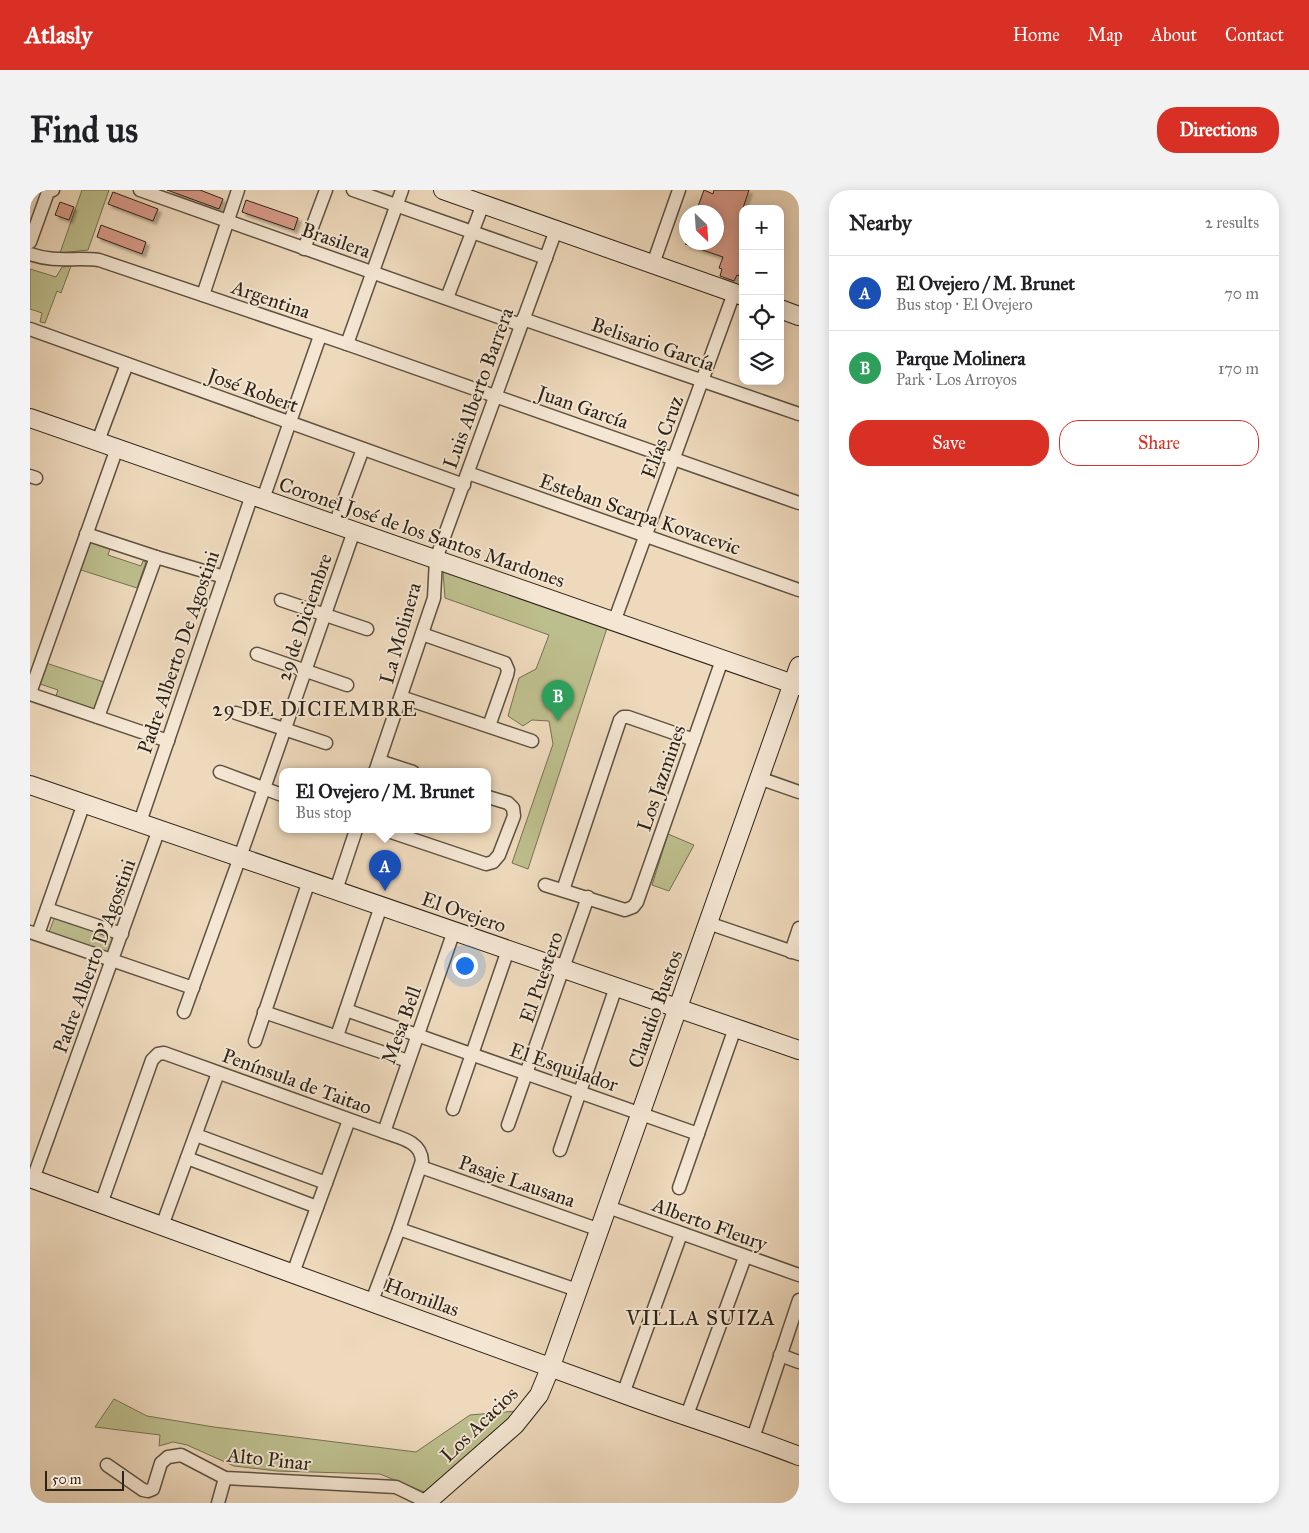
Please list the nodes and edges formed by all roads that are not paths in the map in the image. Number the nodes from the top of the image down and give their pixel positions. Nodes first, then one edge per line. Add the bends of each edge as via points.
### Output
1 (53, 190) edge
2 (140, 190) edge
3 (238, 190) edge
4 (326, 190) edge
5 (353, 190) edge
6 (402, 190) edge
7 (443, 190) edge
8 (679, 190) edge
9 (163, 194) edge
10 (483, 204) junction
11 (396, 205) junction
12 (226, 221) junction
13 (556, 230) junction
14 (472, 232) junction
15 (30, 241) edge
16 (304, 249) junction
17 (30, 254) edge
18 (546, 258) junction
19 (653, 264) junction
20 (372, 272) junction
21 (738, 294) edge
22 (203, 295) junction
23 (447, 298) junction
24 (784, 310) edge
25 (799, 316) edge
26 (522, 322) junction
27 (30, 330) edge
28 (320, 336) junction
29 (347, 344) junction
30 (127, 364) junction
31 (702, 380) junction
32 (496, 397) junction
33 (799, 414) edge
34 (30, 418) edge
35 (290, 423) junction
36 (98, 441) junction
37 (117, 448) junction
38 (363, 449) junction
39 (674, 459) junction
40 (466, 479) junction
41 (258, 497) junction
42 (799, 503) edge
43 (336, 524) junction
44 (354, 531) junction
45 (86, 534) junction
46 (646, 536) junction
47 (156, 557) junction
48 (436, 560) junction
49 (224, 577) junction
50 (799, 590) edge
51 (281, 600) dead end
52 (325, 614) junction
53 (614, 622) junction
54 (367, 629) dead end
55 (422, 634) junction
56 (257, 654) dead end
57 (722, 660) junction
58 (799, 666) edge
59 (306, 670) junction
60 (347, 685) dead end
61 (796, 685) edge
62 (30, 694) edge
63 (401, 697) junction
64 (236, 713) dead end
65 (98, 718) junction
66 (489, 726) junction
67 (285, 730) junction
68 (694, 740) junction
69 (168, 741) junction
70 (532, 741) dead end
71 (326, 743) dead end
72 (377, 767) edge
73 (220, 772) dead end
74 (759, 778) junction
75 (30, 785) edge
76 (264, 788) junction
77 (799, 792) edge
78 (279, 794) edge
79 (491, 798) edge
80 (84, 803) junction
81 (140, 822) junction
82 (159, 829) junction
83 (355, 833) edge
84 (394, 833) edge
85 (240, 857) junction
86 (308, 880) junction
87 (546, 885) dead end
88 (336, 890) junction
89 (563, 890) junction
90 (588, 897) junction
91 (381, 906) junction
92 (47, 909) junction
93 (708, 924) junction
94 (799, 928) edge
95 (454, 931) junction
96 (34, 933) edge
97 (122, 934) junction
98 (508, 950) junction
99 (795, 953) edge
100 (112, 960) junction
101 (563, 969) junction
102 (616, 987) junction
103 (193, 988) junction
104 (679, 1009) junction
105 (346, 1010) junction
106 (184, 1012) dead end
107 (264, 1012) junction
108 (736, 1028) junction
109 (418, 1035) junction
110 (336, 1036) junction
111 (255, 1041) dead end
112 (799, 1050) edge
113 (472, 1054) junction
114 (408, 1061) junction
115 (526, 1073) junction
116 (218, 1074) junction
117 (580, 1092) junction
118 (454, 1109) dead end
119 (640, 1114) junction
120 (349, 1120) junction
121 (508, 1125) dead end
122 (384, 1132) junction
123 (698, 1134) junction
124 (196, 1135) junction
125 (560, 1150) dead end
126 (187, 1158) junction
127 (421, 1167) junction
128 (31, 1180) edge
129 (326, 1183) junction
130 (679, 1188) dead end
131 (101, 1204) junction
132 (317, 1207) junction
133 (608, 1207) junction
134 (162, 1226) junction
135 (399, 1229) junction
136 (600, 1230) junction
137 (681, 1234) junction
138 (745, 1257) junction
139 (293, 1273) junction
140 (799, 1275) edge
141 (577, 1290) junction
142 (799, 1300) edge
143 (372, 1301) junction
144 (780, 1355) junction
145 (799, 1362) edge
146 (551, 1366) junction
147 (623, 1394) junction
148 (687, 1415) junction
149 (753, 1438) junction
150 (799, 1456) edge
151 (107, 1465) dead end
152 (226, 1478) junction
153 (218, 1503) edge
154 (426, 1503) edge

1 - 15 street via 48,192
2 - 9 street, Brasilera
3 - 12 street
4 - 16 street
5 - 11 street
6 - 11 street
7 - 10 street
8 - 19 street
9 - 12 street, Brasilera
10 - 13 street
10 - 14 street
11 - 14 street
11 - 20 street
12 - 16 street, Brasilera
12 - 22 street
13 - 18 street, Luis Alberto Barrera
13 - 19 street
14 - 18 street
14 - 23 street
16 - 20 street, Brasilera
17 - 22 street, Argentina via 43,259 99,260
18 - 26 street, Luis Alberto Barrera
19 - 21 street
20 - 23 street, Brasilera
20 - 29 street
21 - 31 street, Elías Cruz
22 - 28 street, Argentina
23 - 26 street, Brasilera
24 - 25 street
26 - 31 street, Belisario García
26 - 32 street, Luis Alberto Barrera
27 - 30 street, José Robert
28 - 29 street, Argentina
28 - 35 street, Padre Alberto De Agostini
29 - 32 street, Argentina
30 - 35 street, José Robert
30 - 36 street
31 - 33 street, Belisario García
31 - 39 street, Elías Cruz
32 - 39 street, Juan García
32 - 40 street, Luis Alberto Barrera
34 - 36 street, Coronel José de los Santos Mardones
35 - 38 street, José Robert
35 - 41 street, Padre Alberto De Agostini
36 - 37 street, Coronel José de los Santos Mardones
37 - 41 street, Coronel José de los Santos Mardones
37 - 45 street
38 - 40 street, José Robert
38 - 43 street
39 - 42 street, Juan García
39 - 46 street, Elías Cruz
40 - 46 street, Esteban Scarpa Kovacevic
40 - 48 street, Luis Alberto Barrera
41 - 43 street, Coronel José de los Santos Mardones
41 - 49 street, Padre Alberto De Agostini
43 - 44 street, Coronel José de los Santos Mardones
44 - 48 street, Coronel José de los Santos Mardones
44 - 52 street, 29 de Diciembre
45 - 47 street
45 - 62 street
46 - 50 street, Esteban Scarpa Kovacevic
46 - 53 street, Elías Cruz
47 - 49 street
47 - 65 street
48 - 53 street, Coronel José de los Santos Mardones
48 - 55 street, La Molinera via 434,598
49 - 69 street, Padre Alberto De Agostini
51 - 52 street
52 - 54 street
52 - 59 street, 29 de Diciembre
53 - 57 street, Coronel José de los Santos Mardones
55 - 63 street, La Molinera
55 - 66 street via 505,663 508,670
56 - 59 street
57 - 61 street, Coronel José de los Santos Mardones
57 - 68 street, Los Jazmines
58 - 61 street, Claudio Bustos
59 - 60 street
59 - 67 street, 29 de Diciembre
61 - 74 street, Claudio Bustos
62 - 65 street
63 - 66 street
63 - 72 street, La Molinera
64 - 67 street
65 - 69 street
66 - 70 street
67 - 71 street
67 - 76 street, 29 de Diciembre
68 - 89 street via 628,717 620,720
68 - 90 street, Los Jazmines via 637,902 626,910
69 - 81 street, Padre Alberto De Agostini
73 - 76 street
74 - 77 street
74 - 93 street, Claudio Bustos
75 - 80 street, El Ovejero
76 - 78 street
76 - 85 street, 29 de Diciembre
79 - 84 street via 508,803 514,816 499,856 493,862 486,864
80 - 81 street, El Ovejero
80 - 92 street
81 - 82 street, El Ovejero
82 - 85 street, El Ovejero
82 - 97 street, Padre Alberto D'Agostini
83 - 88 street
85 - 86 street, El Ovejero
85 - 103 street, 29 de Diciembre
86 - 88 street, El Ovejero
86 - 107 street
87 - 89 street
88 - 91 street, El Ovejero
89 - 90 street
90 - 101 street, El Puestero
91 - 95 street, El Ovejero
91 - 105 street
92 - 96 street
92 - 97 street
93 - 99 street
93 - 104 street, Claudio Bustos
94 - 99 street
95 - 98 street, El Ovejero
95 - 109 street, Mesa Bell
96 - 100 street
97 - 100 street, Padre Alberto D'Agostini
98 - 101 street, El Ovejero
98 - 113 street
100 - 103 street
100 - 128 street, Padre Alberto D'Agostini
101 - 102 street, El Ovejero
101 - 115 street, El Puestero
102 - 104 street, El Ovejero
102 - 117 street
103 - 106 street, 29 de Diciembre
104 - 108 street, El Ovejero
104 - 119 street, Claudio Bustos
105 - 109 street, El Esquilador
105 - 110 street
107 - 110 street
107 - 111 street
108 - 112 street, El Ovejero
108 - 123 street
109 - 113 street, El Esquilador
109 - 114 street, Mesa Bell
110 - 114 street
113 - 115 street, El Esquilador
113 - 118 street
114 - 122 street, Mesa Bell
115 - 117 street, El Esquilador
115 - 121 street, El Puestero
116 - 120 street, Península de Taitao
116 - 124 street
116 - 131 street, Península de Taitao via 164,1053 152,1060
117 - 119 street, El Esquilador
117 - 125 street
119 - 123 street, El Esquilador
119 - 133 street, Claudio Bustos
120 - 122 street, Península de Taitao
120 - 129 street
122 - 127 street, Península de Taitao via 412,1142 420,1151
123 - 130 street
124 - 126 street
124 - 129 street
126 - 132 street
126 - 134 street
127 - 135 street
127 - 136 street, Pasaje Lausana
128 - 131 street, Hornillas
129 - 132 street
131 - 134 street, Hornillas
132 - 139 street
133 - 136 street, Claudio Bustos
133 - 137 street, Alberto Fleury
134 - 139 street, Hornillas
135 - 141 street
135 - 143 street
136 - 141 street, Claudio Bustos
137 - 138 street, Alberto Fleury
137 - 147 street
138 - 140 street, Alberto Fleury
138 - 148 street
139 - 143 street, Hornillas
141 - 146 street, Claudio Bustos
142 - 144 street
143 - 146 street, Hornillas
144 - 145 street
144 - 149 street
146 - 147 street, Hornillas
146 - 154 street, Los Acacios via 539,1395 515,1425
147 - 148 street, Hornillas
148 - 149 street, Hornillas
149 - 150 street, Hornillas
151 - 152 street, Alto Pinar via 148,1491 153,1489 161,1463 168,1457 181,1455
152 - 153 street
152 - 154 street, Alto Pinar via 396,1487

